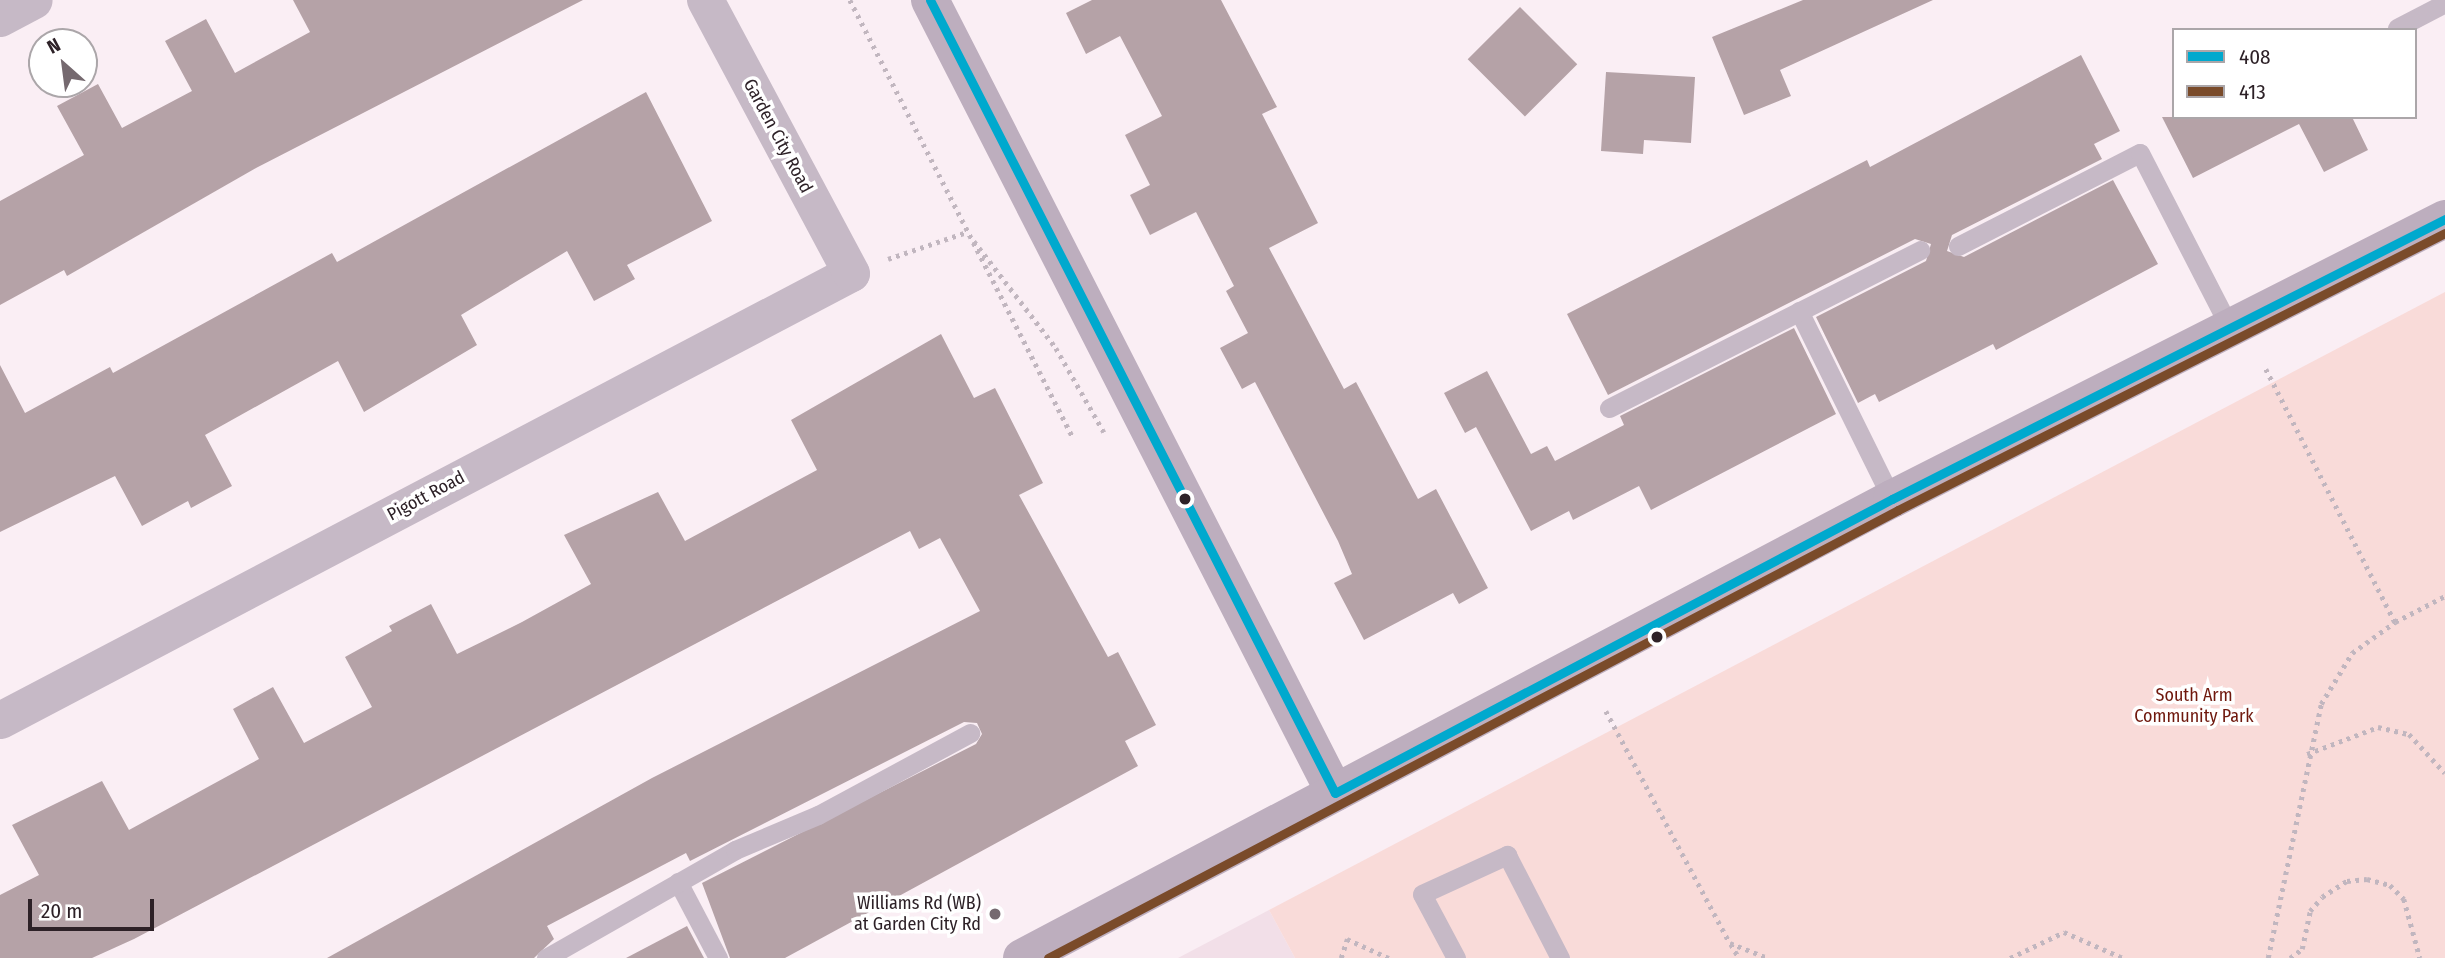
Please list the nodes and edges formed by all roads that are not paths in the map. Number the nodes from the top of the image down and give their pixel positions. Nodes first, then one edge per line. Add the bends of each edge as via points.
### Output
1 (34, 0) edge
2 (705, 0) edge
3 (930, 0) edge
4 (2445, 3) edge
5 (0, 18) edge
6 (2397, 28) edge
7 (2445, 219) edge
8 (1958, 246) dead end
9 (1920, 250) dead end
10 (851, 273) joint
11 (1800, 311) junction
12 (2230, 328) junction
13 (1609, 408) dead end
14 (1892, 499) junction
15 (0, 720) edge
16 (970, 733) dead end
17 (1335, 793) junction
18 (678, 882) junction
19 (1453, 954) edge
20 (546, 958) edge
21 (718, 958) edge
22 (1022, 958) edge
23 (1560, 958) edge

1 - 5 street
2 - 10 street, Garden City Road
3 - 17 street
4 - 6 lane
7 - 12 street
8 - 12 lane via 2140,153
9 - 11 lane
10 - 15 street, Pigott Road
11 - 13 lane
11 - 14 lane
12 - 14 street
14 - 17 street
16 - 18 lane
17 - 22 street
18 - 20 lane
18 - 21 lane
19 - 23 lane via 1422,894 1507,855

